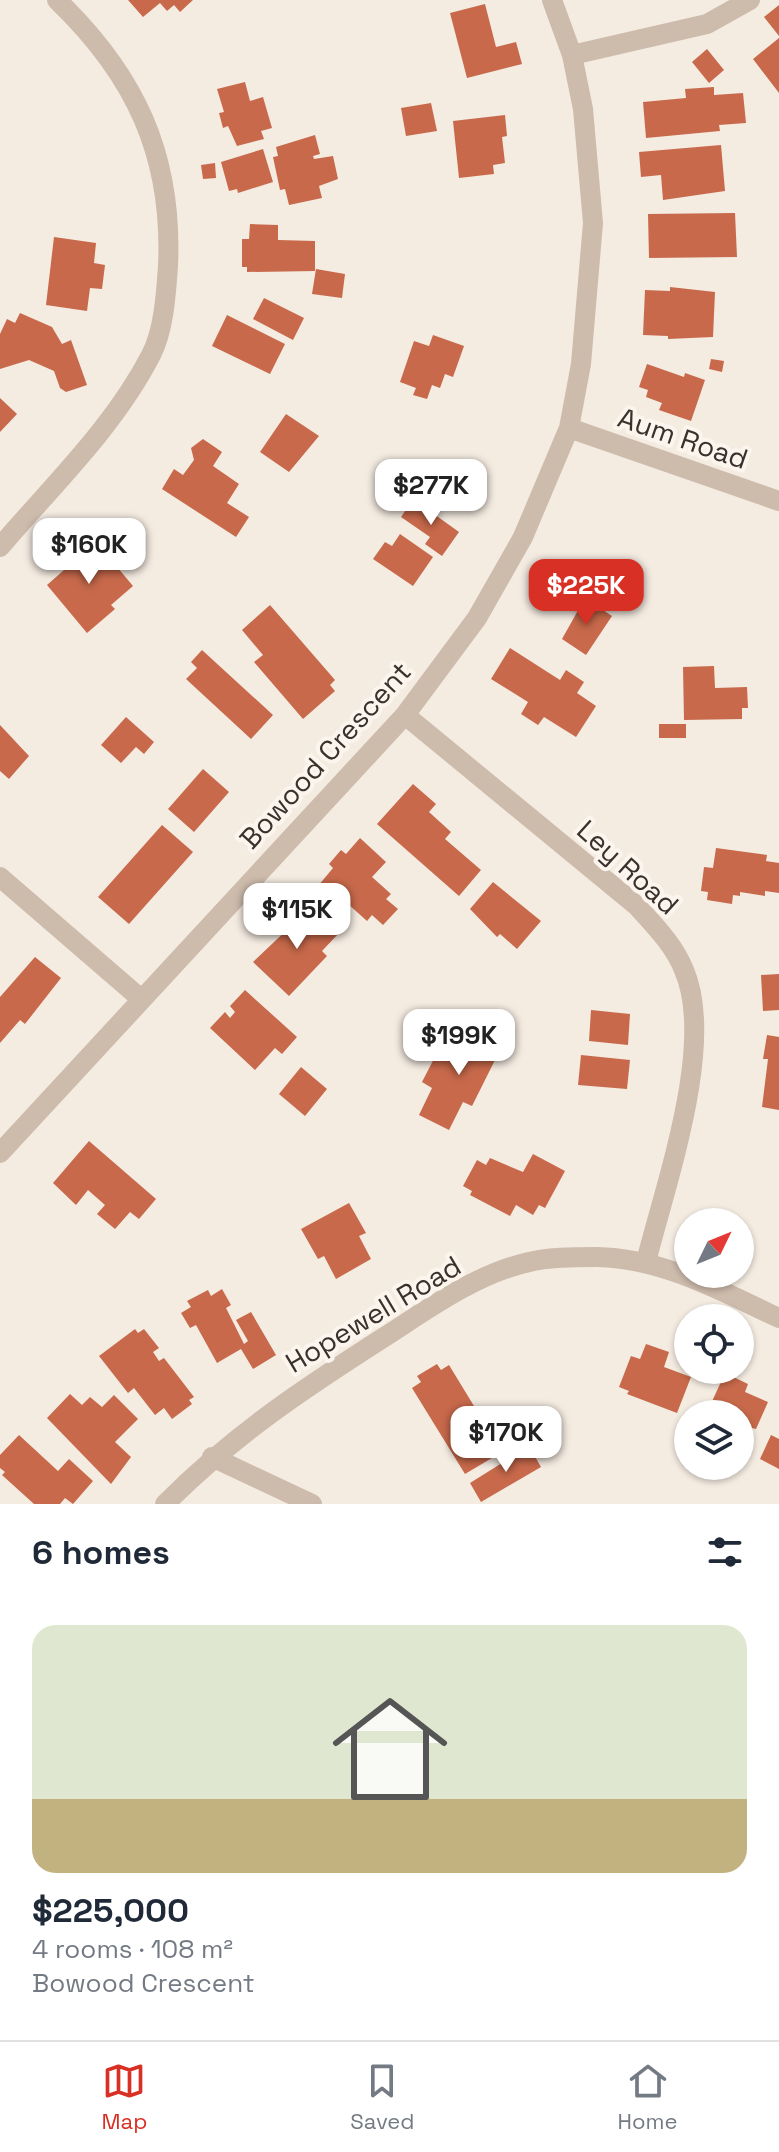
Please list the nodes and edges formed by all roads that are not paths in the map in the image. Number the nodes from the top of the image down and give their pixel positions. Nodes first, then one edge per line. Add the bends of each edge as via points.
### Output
1 (57, 0) edge
2 (552, 0) edge
3 (750, 0) edge
4 (572, 55) junction
5 (569, 428) junction
6 (779, 501) edge
7 (0, 547) edge
8 (405, 715) junction
9 (0, 877) edge
10 (140, 998) junction
11 (0, 1153) edge
12 (646, 1262) junction
13 (779, 1318) edge
14 (212, 1457) junction
15 (165, 1504) edge
16 (312, 1504) edge

1 - 7 street via 105,52 138,102 160,159 170,222 166,297 153,352 133,386
2 - 4 street, Bowood Crescent
3 - 4 street via 707,24
4 - 5 street, Bowood Crescent via 593,223 581,364
5 - 6 street, Aum Road
5 - 8 street, Bowood Crescent via 500,581
8 - 10 street, Bowood Crescent
8 - 12 street, Ley Road via 637,906 666,938 685,971 695,1053
9 - 10 street
10 - 11 street, Bowood Crescent
12 - 13 street, Hopewell Road
12 - 14 street, Hopewell Road via 553,1259 523,1263 481,1281 439,1301 273,1409
14 - 15 street, Hopewell Road
14 - 16 street

